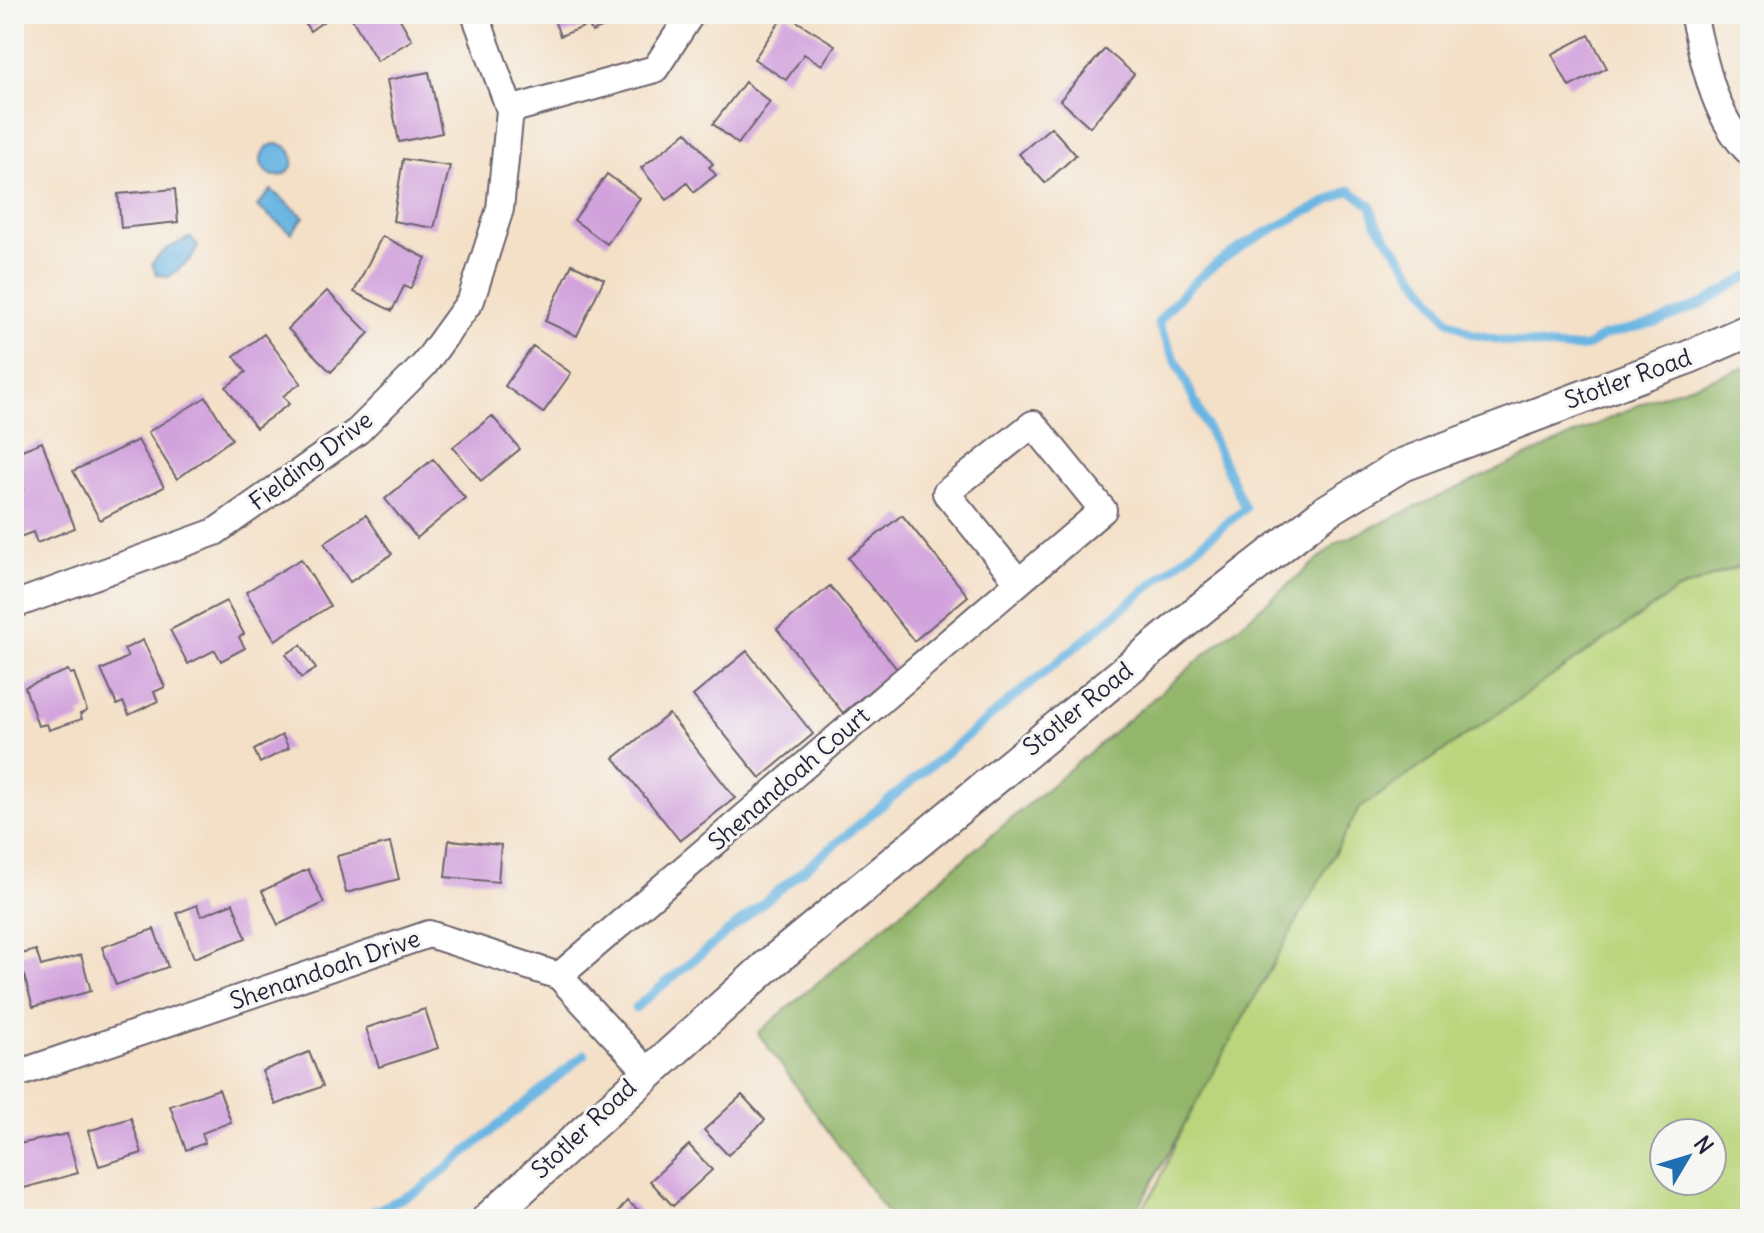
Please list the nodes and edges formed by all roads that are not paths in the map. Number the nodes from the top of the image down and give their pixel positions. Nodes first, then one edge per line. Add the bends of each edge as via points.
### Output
1 (475, 14) edge
2 (691, 14) edge
3 (1693, 14) edge
4 (510, 110) junction
5 (1750, 153) edge
6 (1750, 330) edge
7 (1018, 581) junction
8 (14, 605) edge
9 (559, 976) junction
10 (647, 1071) junction
11 (14, 1075) edge
12 (490, 1218) edge

1 - 4 street, Fielding Drive
2 - 4 street via 655,69
3 - 5 street via 1708,78 1735,139
4 - 8 street, Fielding Drive via 500,209 471,300 424,365 358,431 215,532
6 - 10 street, Stotler Road via 1402,465 1325,512 1036,743
7 - 7 street, Shenandoah Court via 1103,510 1033,424 946,493
7 - 9 street, Shenandoah Court
9 - 10 street, Shenandoah Drive
9 - 11 street, Shenandoah Drive via 429,934
10 - 12 street, Stotler Road

